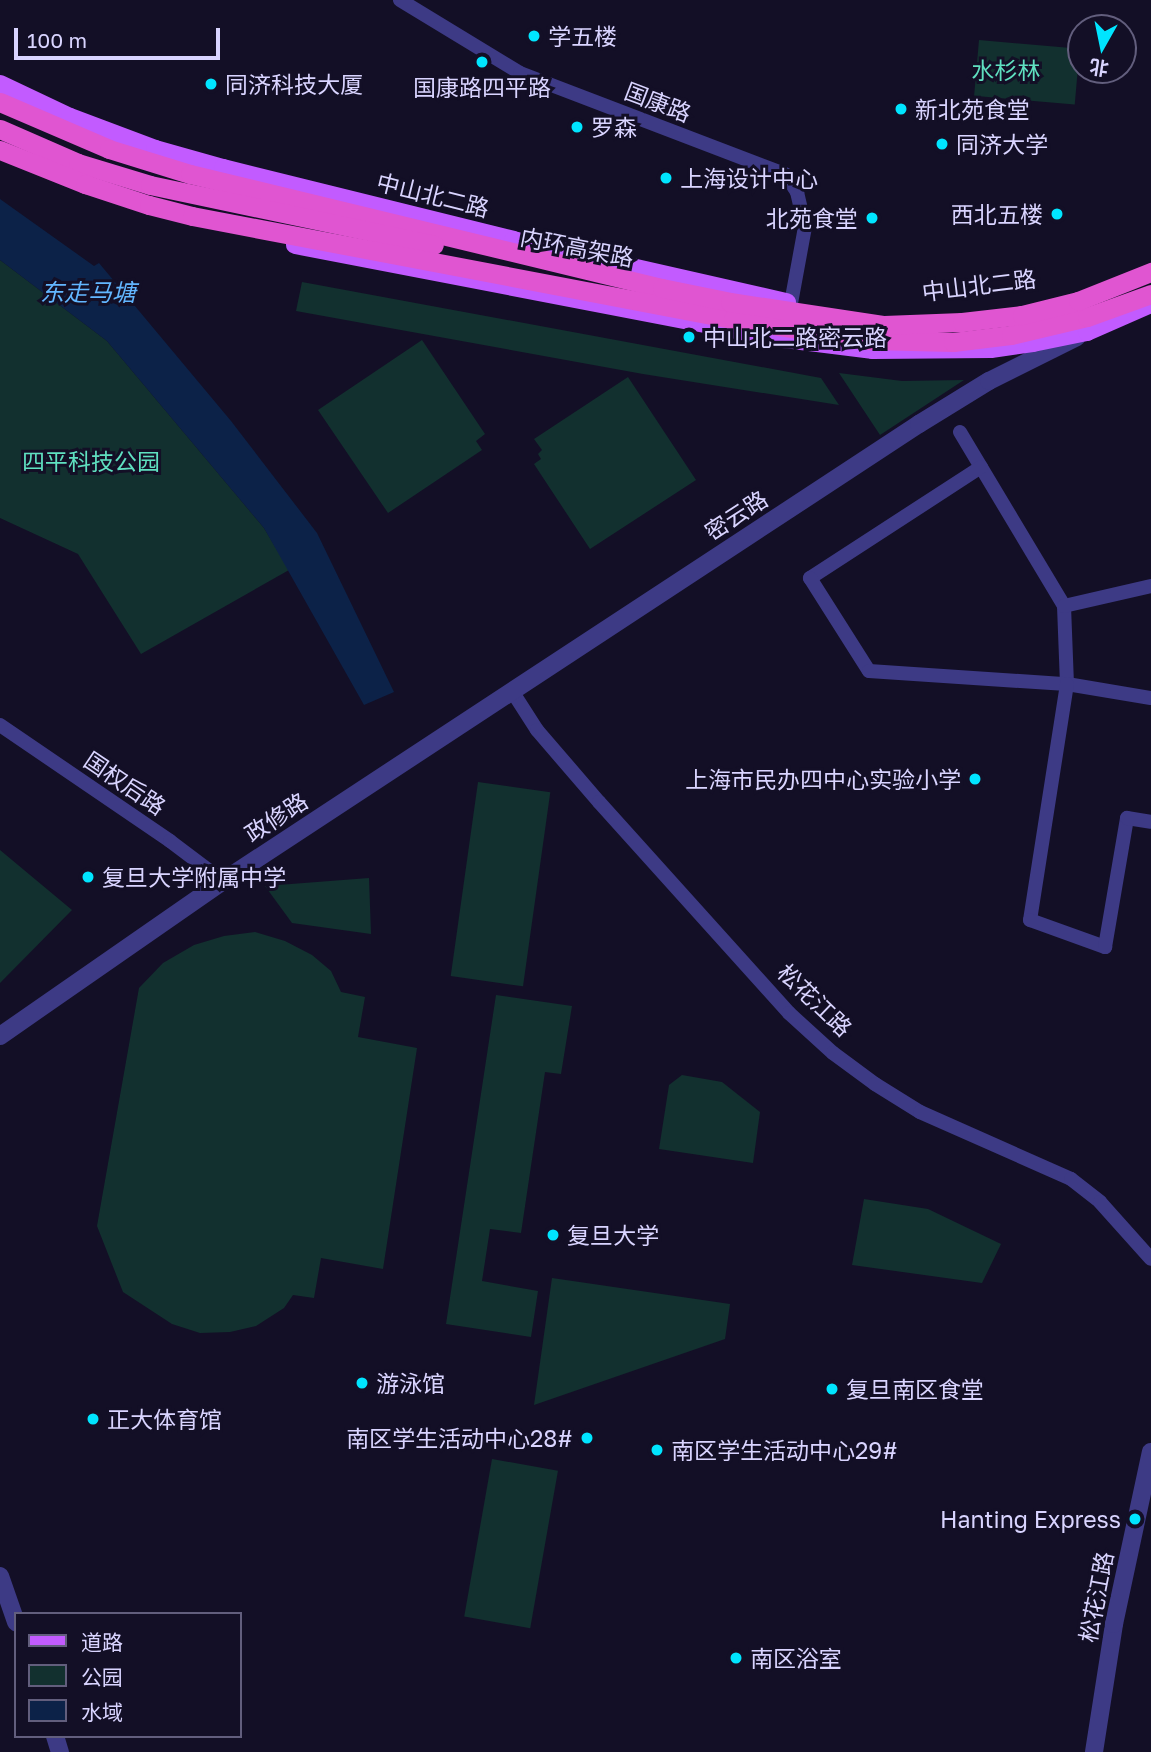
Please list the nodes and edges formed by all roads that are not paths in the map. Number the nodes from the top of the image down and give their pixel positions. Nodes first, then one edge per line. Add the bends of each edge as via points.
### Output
1 (400, 0) edge
2 (0, 84) edge
3 (2, 104) edge
4 (0, 129) edge
5 (0, 140) edge
6 (0, 150) edge
7 (1147, 267) edge
8 (662, 288) junction
9 (1151, 293) edge
10 (792, 303) junction
11 (1151, 304) edge
12 (1087, 332) junction
13 (991, 349) junction
14 (989, 381) junction
15 (960, 432) dead end
16 (981, 467) junction
17 (1151, 586) edge
18 (1064, 606) junction
19 (1068, 684) junction
20 (512, 691) junction
21 (1151, 698) edge
22 (0, 725) edge
23 (1151, 822) edge
24 (223, 881) junction
25 (0, 1036) edge
26 (1151, 1259) edge
27 (1151, 1452) edge
28 (0, 1576) edge
29 (3, 1596) edge
30 (14, 1618) edge
31 (1094, 1752) edge

1 - 10 street, 国康路 via 520,73 785,174 797,192 805,227
2 - 10 main road, 中山北二路 via 70,117 212,165
3 - 8 highway via 109,149 190,174
4 - 8 highway, 内环高架路 via 78,163 150,185
5 - 13 main road via 140,204 329,252 785,339 873,350
6 - 9 highway, 内环高架路, bridge via 85,184 192,216 870,340 953,342 1011,335 1087,317
7 - 8 highway, 内环高架路, bridge via 1078,300 1021,315 910,324 884,325
7 - 9 street
7 - 10 main road, 中山北二路 via 1059,299 959,317 882,319
11 - 12 main road
12 - 13 main road
12 - 14 street, 密云路
13 - 14 street via 1000,354 1002,362
14 - 20 street, 密云路
15 - 16 street
16 - 18 street
16 - 19 street via 810,578 869,671
17 - 18 street
18 - 19 street
19 - 21 street
19 - 23 street via 1030,920 1105,947 1127,818
20 - 24 street, 政修路
20 - 26 street, 松花江路 via 537,730 599,802 789,1013 833,1053 920,1112 1071,1179 1109,1210
22 - 24 street, 国权后路
24 - 25 street, 政修路
27 - 31 street, 松花江路 via 1114,1624
28 - 29 street
29 - 30 street

